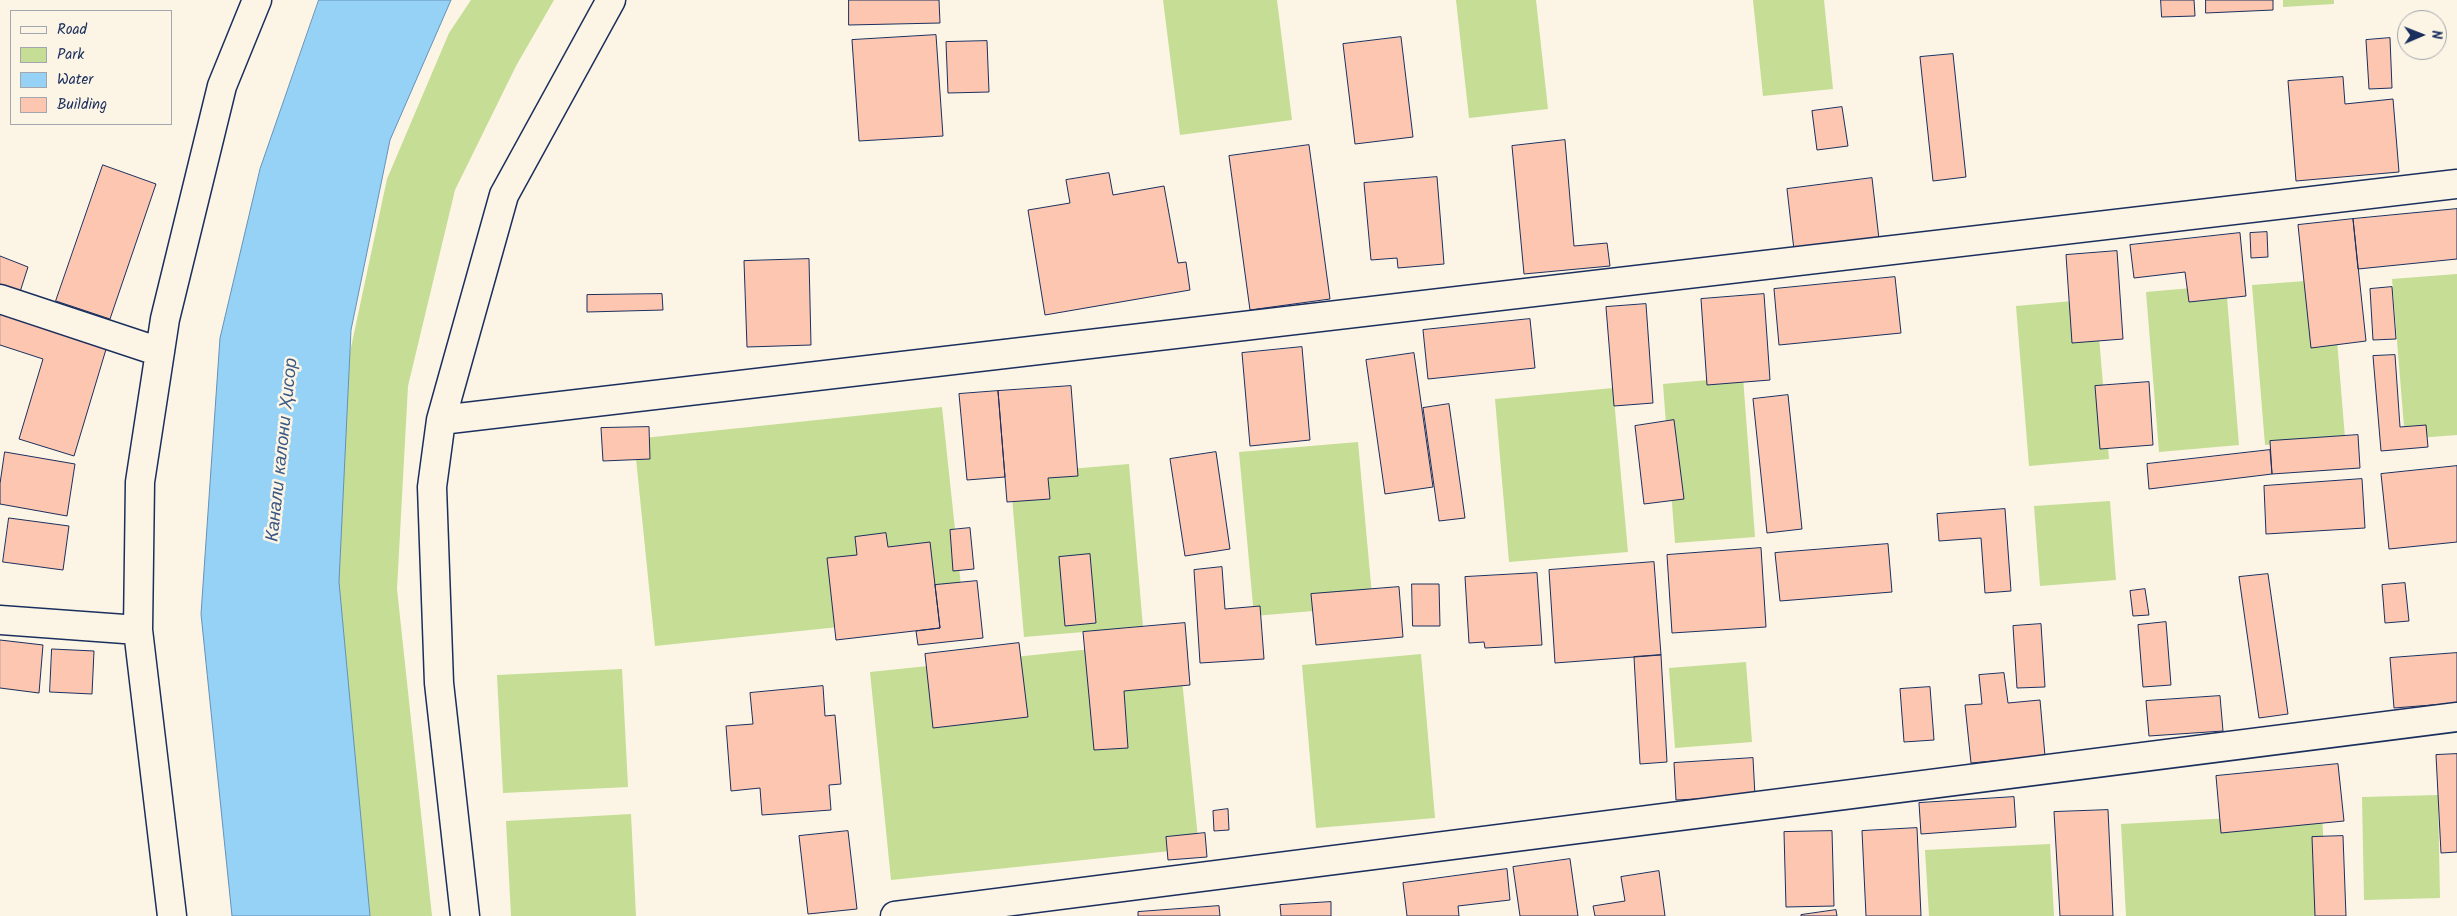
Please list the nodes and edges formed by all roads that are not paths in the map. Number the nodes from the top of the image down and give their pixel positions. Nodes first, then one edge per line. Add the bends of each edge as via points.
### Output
1 (257, 0) edge
2 (611, 0) edge
3 (2457, 184) edge
4 (0, 299) edge
5 (160, 352) junction
6 (441, 420) junction
7 (0, 620) edge
8 (138, 630) junction
9 (2457, 717) edge
10 (172, 916) edge
11 (465, 916) edge
12 (895, 916) edge

1 - 5 lane via 222,86 165,319
2 - 6 lane via 504,195
3 - 6 lane
4 - 5 lane
5 - 8 lane via 140,482
6 - 11 lane via 432,486 439,683
7 - 8 lane
8 - 10 lane
9 - 12 lane

